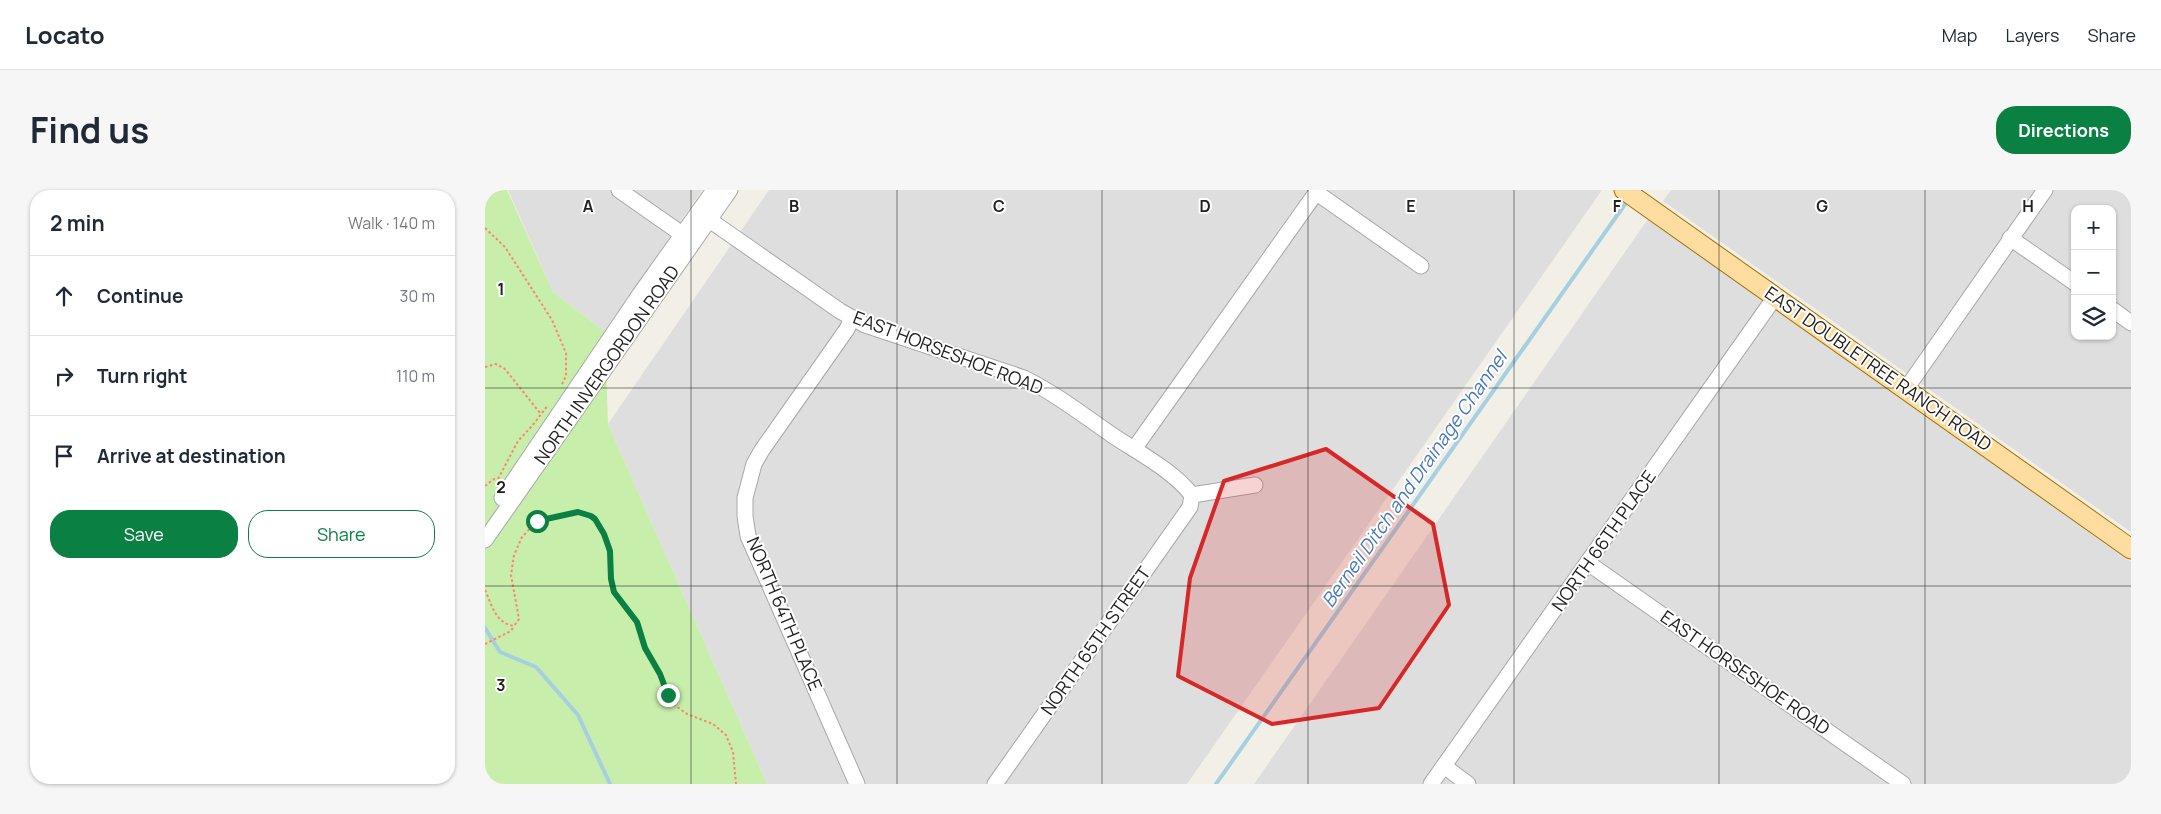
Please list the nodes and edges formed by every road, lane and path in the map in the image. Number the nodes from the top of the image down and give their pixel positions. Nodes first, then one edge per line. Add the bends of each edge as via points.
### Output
1 (619, 190) edge
2 (714, 190) edge
3 (730, 190) edge
4 (1625, 190) edge
5 (2045, 190) edge
6 (1318, 191) edge
7 (704, 216) junction
8 (485, 228) edge
9 (2010, 238) junction
10 (688, 239) junction
11 (1421, 266) dead end
12 (2071, 280) edge
13 (1775, 297) junction
14 (2116, 313) edge
15 (852, 318) junction
16 (2131, 323) edge
17 (485, 367) edge
18 (560, 388) dead end
19 (1906, 389) junction
20 (551, 401) dead end
21 (541, 413) junction
22 (1134, 449) junction
23 (497, 481) junction
24 (1255, 485) dead end
25 (485, 486) edge
26 (493, 487) dead end
27 (1192, 495) junction
28 (485, 523) edge
29 (485, 540) edge
30 (2131, 549) edge
31 (1588, 563) junction
32 (485, 590) edge
33 (514, 626) junction
34 (485, 644) edge
35 (1444, 766) junction
36 (736, 784) edge
37 (857, 784) edge
38 (995, 784) edge
39 (1431, 784) edge
40 (1468, 784) edge
41 (1903, 784) edge

1 - 10 street
2 - 7 street, NORTH INVERGORDON ROAD
3 - 7 street, NORTH INVERGORDON ROAD
4 - 13 main road, EAST DOUBLETREE RANCH ROAD
5 - 9 street
6 - 11 street
6 - 22 street
7 - 10 street, NORTH INVERGORDON ROAD
7 - 15 street, EAST HORSESHOE ROAD
8 - 18 path via 505,247 544,306 562,341 567,365
9 - 12 street
9 - 19 street
10 - 28 street, NORTH INVERGORDON ROAD
10 - 29 street, NORTH INVERGORDON ROAD
13 - 19 main road, EAST DOUBLETREE RANCH ROAD
13 - 31 street, NORTH 66TH PLACE
14 - 16 street
15 - 22 street, EAST HORSESHOE ROAD via 899,338 1024,378 1066,402
15 - 37 street, NORTH 64TH PLACE via 762,450 749,480 745,516 748,536
17 - 21 path via 495,364 505,369
19 - 30 main road, EAST DOUBLETREE RANCH ROAD
20 - 21 path
21 - 23 path via 510,453
22 - 27 street, EAST HORSESHOE ROAD
23 - 25 path via 494,479
23 - 26 path
24 - 27 street
27 - 38 street, NORTH 65TH STREET via 1190,507
31 - 35 street, NORTH 66TH PLACE
31 - 41 street, EAST HORSESHOE ROAD
32 - 33 path via 497,618
33 - 34 path via 511,631
33 - 36 path via 519,619 511,585 514,555 522,537 537,521 545,518 578,512 591,516 600,526 610,551 614,592 637,622 645,648 673,704 687,714 713,724 726,735 733,752
35 - 39 street, NORTH 66TH PLACE
35 - 40 street

